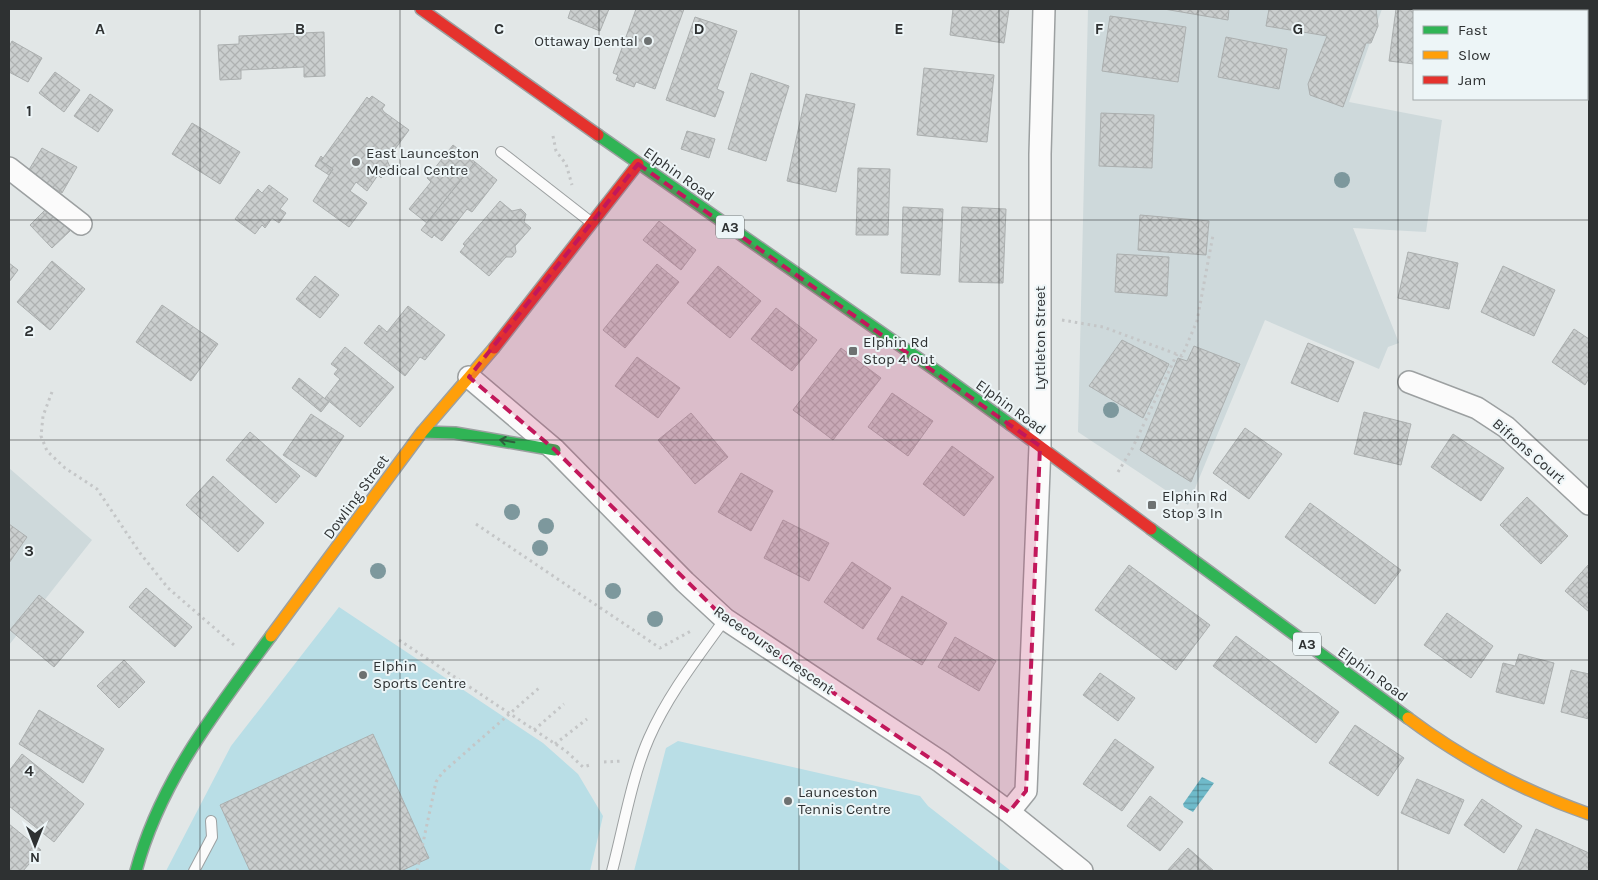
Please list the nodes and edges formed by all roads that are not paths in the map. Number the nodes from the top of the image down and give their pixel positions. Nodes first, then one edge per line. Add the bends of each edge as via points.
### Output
1 (421, 9) edge
2 (1044, 9) edge
3 (501, 152) dead end
4 (638, 164) junction
5 (9, 168) edge
6 (81, 224) dead end
7 (592, 224) junction
8 (469, 377) junction
9 (1409, 382) dead end
10 (422, 432) junction
11 (1040, 446) junction
12 (555, 450) junction
13 (1589, 504) edge
14 (725, 619) junction
15 (1009, 812) junction
16 (1589, 814) edge
17 (211, 821) dead end
18 (136, 871) edge
19 (194, 871) edge
20 (612, 871) edge
21 (1082, 871) edge

1 - 4 main road, Elphin Road / A3
2 - 11 street, Lyttleton Street
3 - 7 lane
4 - 7 main road, Dowling Street
4 - 11 main road, Elphin Road / A3
5 - 6 street
7 - 8 main road, Dowling Street
8 - 10 main road, Dowling Street
8 - 12 street, Racecourse Crescent
9 - 13 street, Bifrons Court via 1477,408 1506,427
12 -> 10 main road via 455,433
10 - 18 main road, Dowling Street via 186,755 158,807
11 - 15 street, Lyttleton Street via 1026,791
11 - 16 main road, Elphin Road / A3 via 1444,745 1526,791
12 - 14 street, Racecourse Crescent via 684,582
14 - 15 street, Racecourse Crescent via 941,762
14 - 20 lane via 670,696 648,740
15 - 21 street, Racecourse Crescent
17 - 19 lane via 212,837

